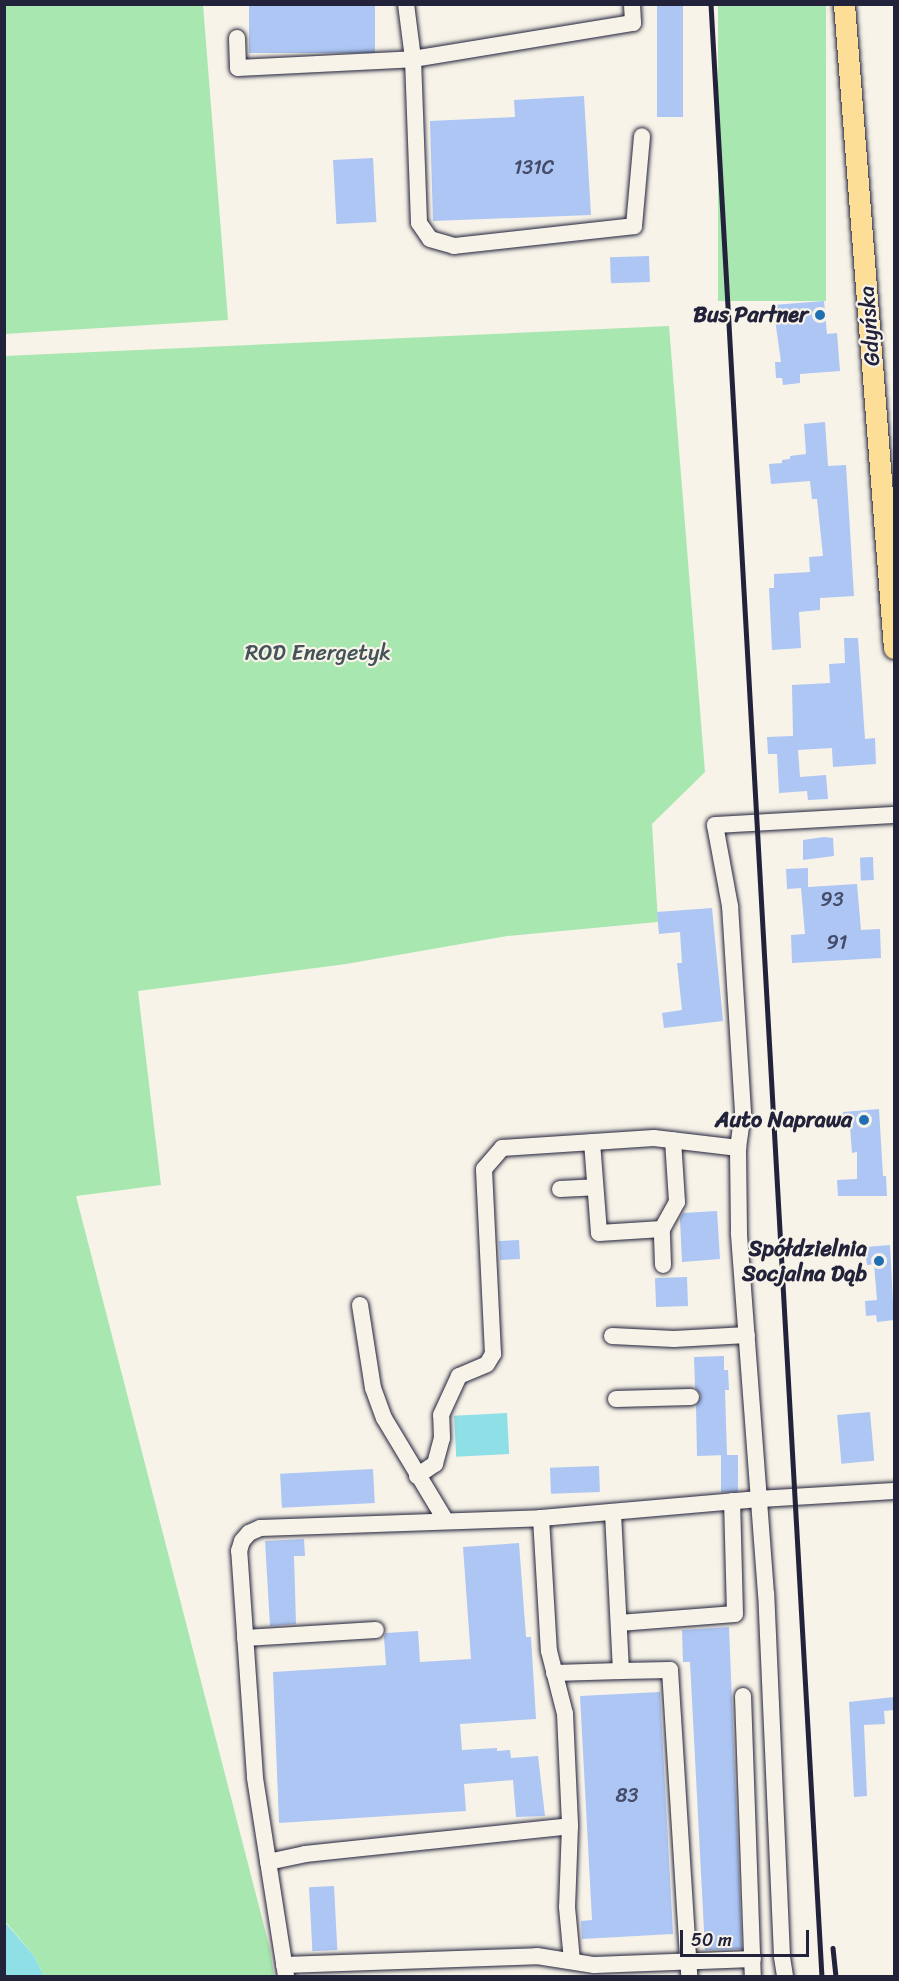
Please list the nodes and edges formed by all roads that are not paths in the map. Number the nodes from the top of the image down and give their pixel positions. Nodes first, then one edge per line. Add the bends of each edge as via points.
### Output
1 (406, 4) edge
2 (632, 4) edge
3 (844, 4) edge
4 (237, 38) dead end
5 (413, 59) junction
6 (642, 136) dead end
7 (889, 529) edge
8 (894, 648) edge
9 (894, 815) edge
10 (673, 1140) junction
11 (592, 1142) junction
12 (738, 1148) junction
13 (595, 1187) junction
14 (560, 1189) dead end
15 (662, 1229) junction
16 (663, 1265) dead end
17 (360, 1305) dead end
18 (747, 1335) junction
19 (612, 1336) dead end
20 (691, 1396) dead end
21 (616, 1400) dead end
22 (417, 1476) junction
23 (894, 1491) edge
24 (759, 1498) junction
25 (732, 1501) junction
26 (613, 1512) junction
27 (541, 1518) junction
28 (446, 1521) junction
29 (619, 1623) junction
30 (375, 1630) dead end
31 (245, 1638) junction
32 (621, 1671) junction
33 (554, 1673) junction
34 (742, 1696) dead end
35 (570, 1826) junction
36 (268, 1862) junction
37 (753, 1959) junction
38 (572, 1961) junction
39 (688, 1969) edge
40 (619, 1970) edge
41 (285, 1971) edge
42 (753, 1977) edge
43 (785, 1977) edge

1 - 5 lane
2 - 5 lane via 633,23
3 - 7 main road, Gdyńska
4 - 5 lane via 238,68
5 - 6 lane via 419,223 430,240 454,246 634,226
7 - 8 main road, Gdyńska
9 - 12 lane via 715,825 730,906 743,1112
10 - 11 lane
10 - 12 lane
10 - 15 lane via 677,1202
11 - 13 lane
11 - 22 lane via 502,1148 484,1169 493,1354 487,1364 459,1376 441,1415 442,1438 435,1464
12 - 18 lane via 739,1232
13 - 14 lane
13 - 15 lane via 599,1233
15 - 16 lane
17 - 22 lane via 373,1388 384,1418
18 - 19 lane via 674,1339
18 - 24 lane
20 - 21 lane
22 - 28 lane
23 - 24 lane
24 - 25 lane
24 - 43 lane
25 - 26 lane
25 - 29 lane via 735,1614
26 - 27 lane
26 - 29 lane
27 - 28 lane
27 - 33 lane via 549,1651
28 - 31 lane via 260,1528 249,1533 239,1551
29 - 32 lane
30 - 31 lane
31 - 36 lane via 255,1777
32 - 33 lane
32 - 39 lane via 670,1670
33 - 35 lane via 565,1714
34 - 37 lane
35 - 36 lane via 305,1854
35 - 38 lane via 567,1907
36 - 41 lane
37 - 39 lane
37 - 42 lane
38 - 40 lane
38 - 41 lane via 537,1956
39 - 40 lane

